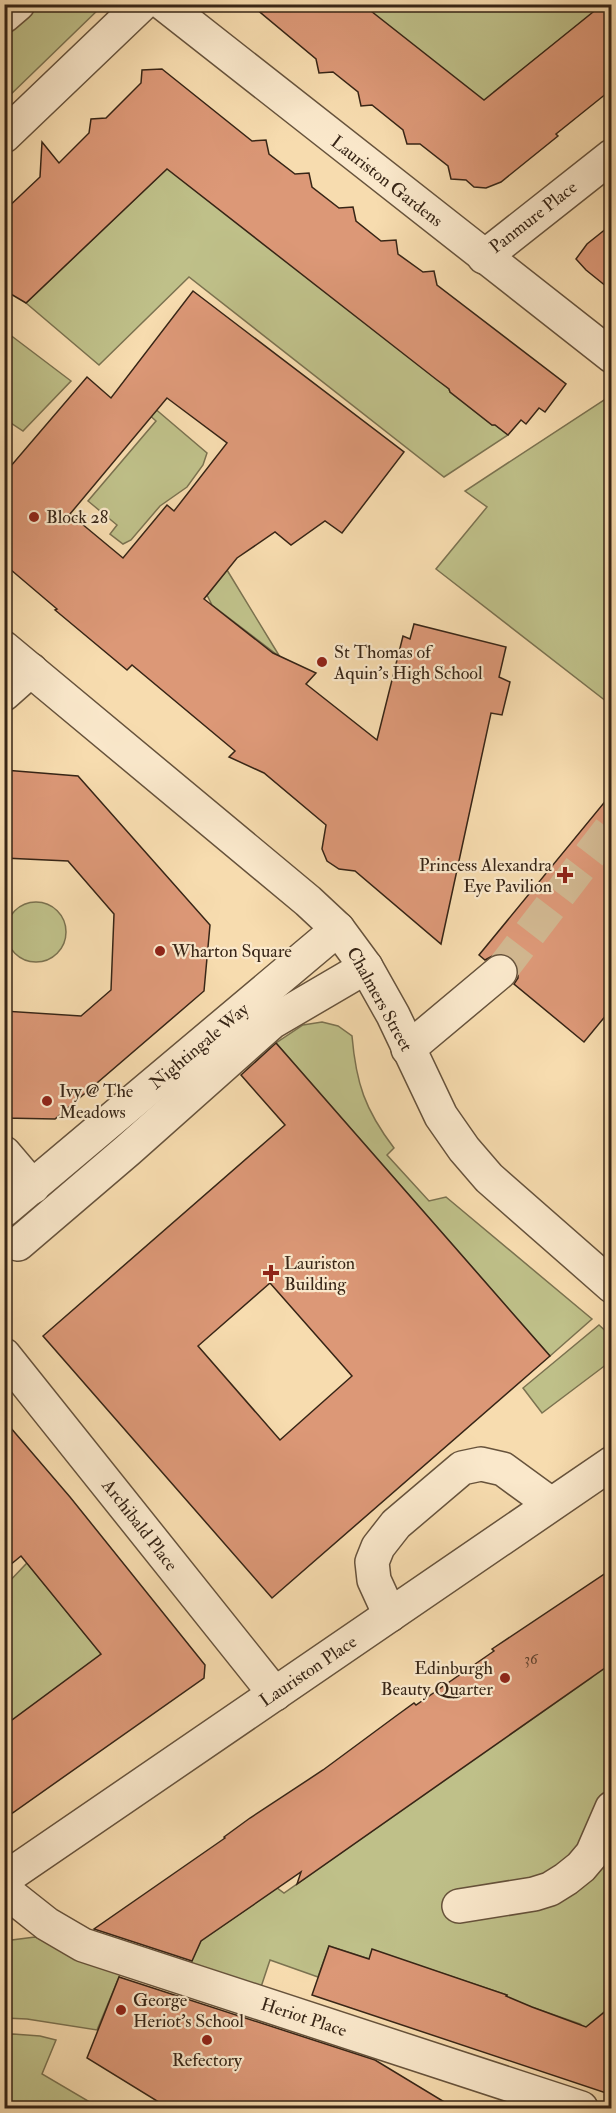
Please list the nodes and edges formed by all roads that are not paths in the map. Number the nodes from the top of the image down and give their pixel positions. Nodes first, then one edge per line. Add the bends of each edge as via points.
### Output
1 (18, 4) edge
2 (142, 4) edge
3 (165, 4) edge
4 (4, 16) edge
5 (4, 136) edge
6 (612, 156) edge
7 (484, 257) junction
8 (612, 356) edge
9 (4, 648) edge
10 (31, 670) junction
11 (4, 694) edge
12 (338, 929) junction
13 (366, 967) junction
14 (500, 972) tunnel mouth
15 (408, 1049) junction
16 (4, 1153) edge
17 (33, 1187) junction
18 (4, 1210) edge
19 (18, 1244) dead end
20 (612, 1286) edge
21 (4, 1355) edge
22 (612, 1463) edge
23 (551, 1504) junction
24 (390, 1615) junction
25 (274, 1694) junction
26 (612, 1808) edge
27 (4, 1879) edge
28 (4, 1890) edge
29 (459, 1906) dead end
30 (548, 2103) edge
31 (582, 2109) edge

1 - 4 street
2 - 5 street
3 - 7 street, Lauriston Gardens
6 - 7 street, Panmure Place
7 - 8 street, Lauriston Gardens
9 - 10 street, Chalmers Street
10 - 11 street
10 - 12 street, Chalmers Street
12 - 13 street, Chalmers Street
12 - 17 street, Nightingale Way
13 - 15 street, Chalmers Street
13 - 19 street via 272,1022
14 - 15 street
15 - 20 street, Chalmers Street via 441,1116 483,1170
16 - 17 street
17 - 18 street, Nightingale Way
21 - 25 street, Archibald Place
22 - 23 street, Lauriston Place
23 - 24 street, Lauriston Place
23 - 24 street via 503,1469 481,1464 462,1468 396,1524 378,1547 372,1562 374,1580
24 - 25 street, Lauriston Place
25 - 27 street, Lauriston Place
26 - 29 street via 592,1854 566,1879 534,1894
28 - 30 street, Heriot Place via 46,1924 83,1946
30 - 31 street, Heriot Place

